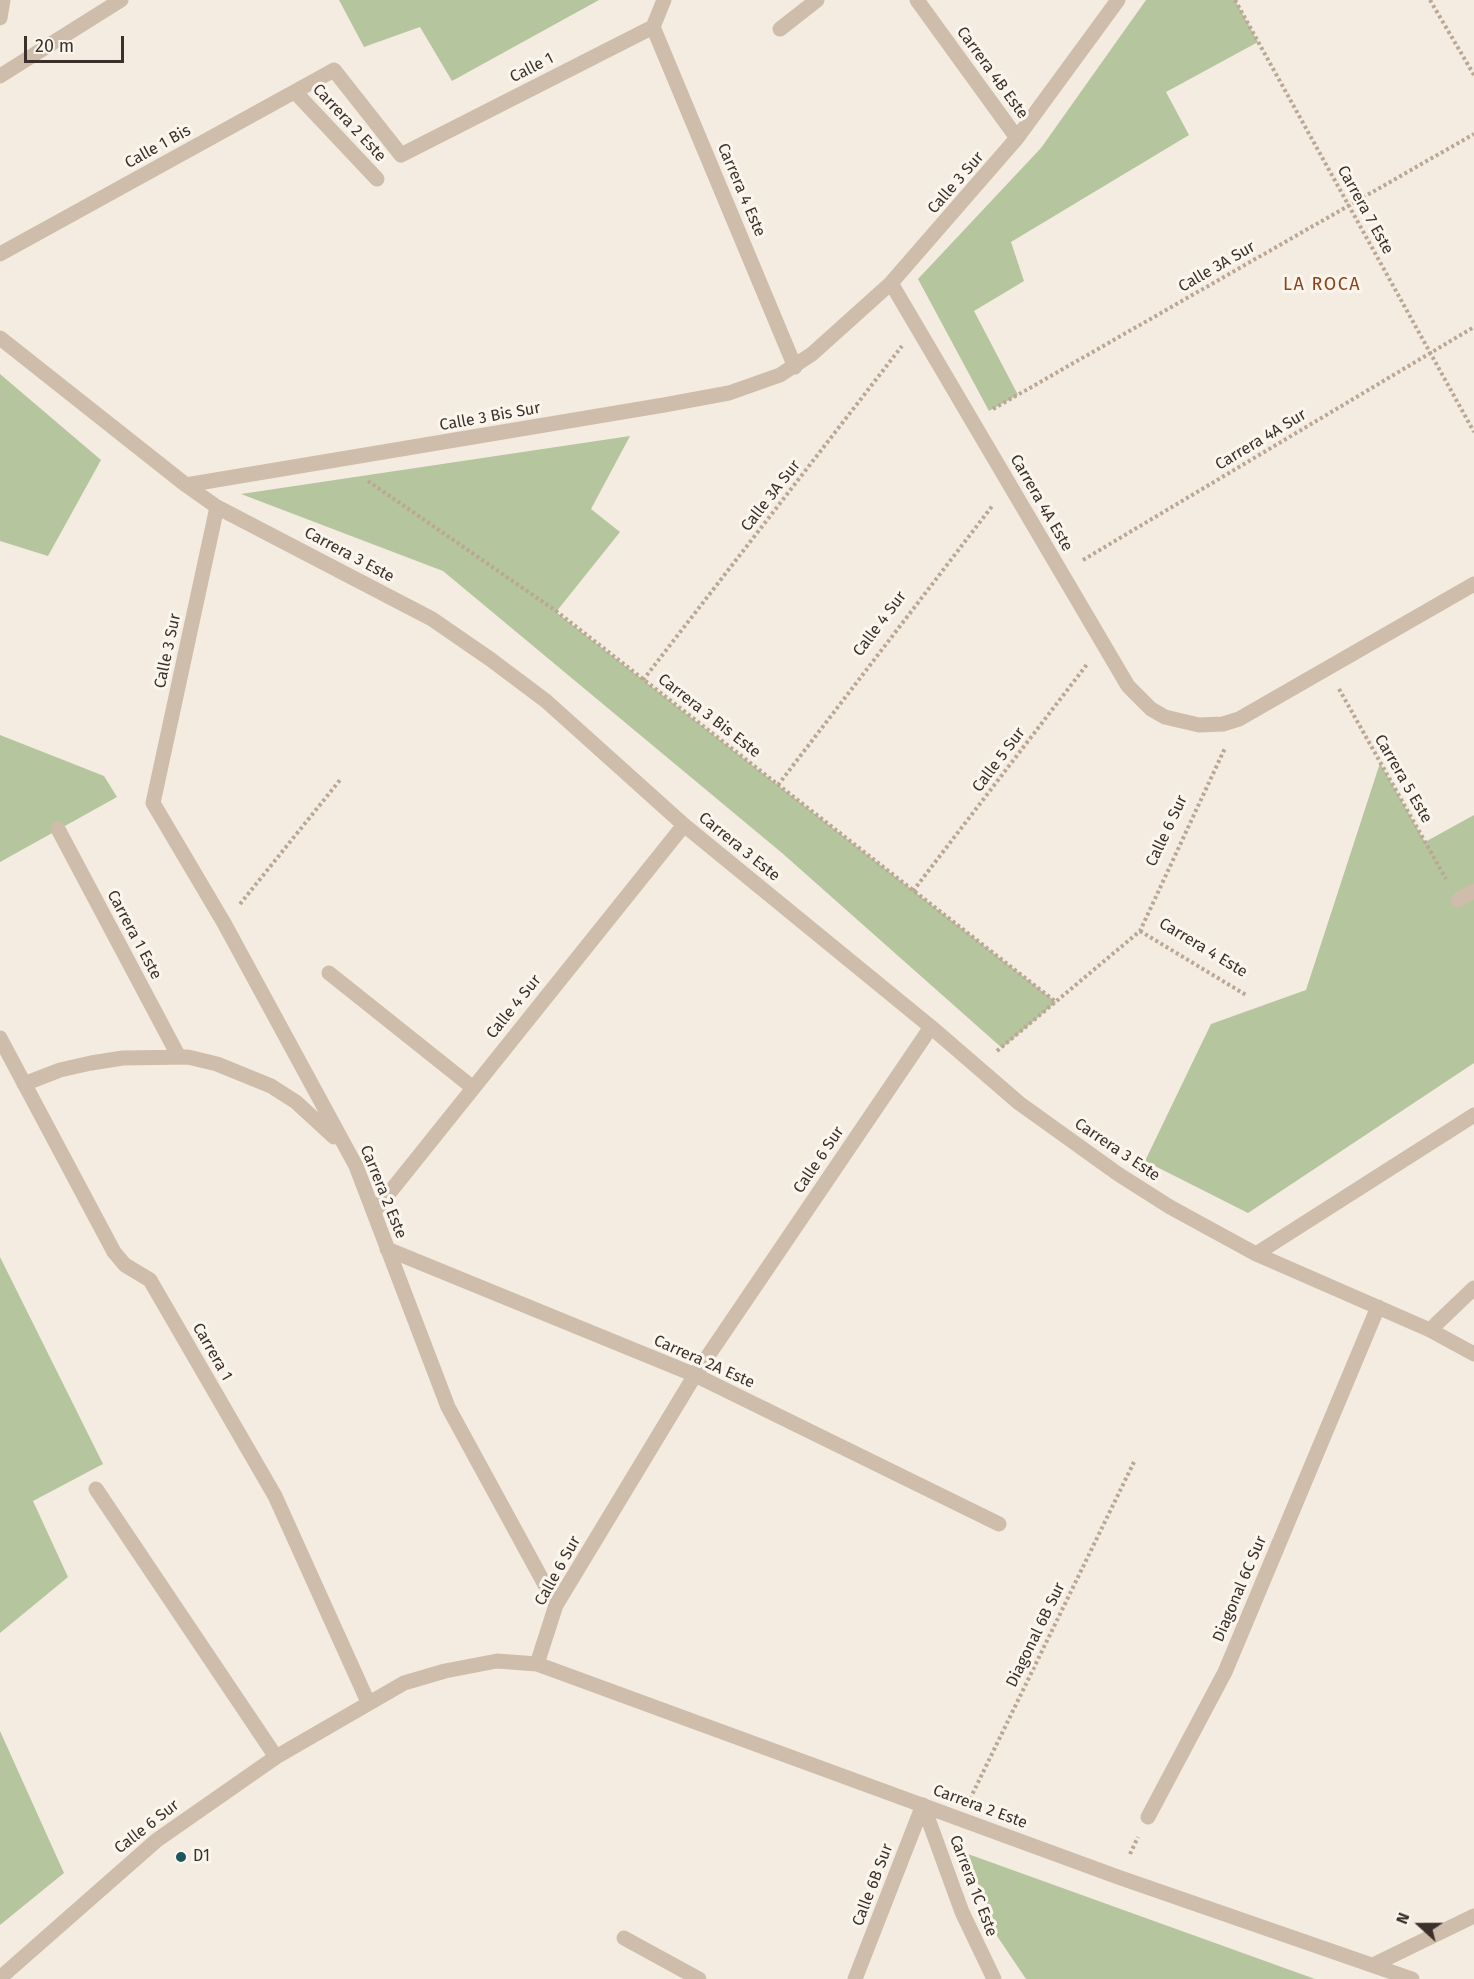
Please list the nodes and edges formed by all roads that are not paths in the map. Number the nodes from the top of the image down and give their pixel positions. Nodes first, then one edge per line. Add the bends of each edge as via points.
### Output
1 (3, 0) edge
2 (121, 0) edge
3 (664, 0) edge
4 (817, 0) edge
5 (917, 0) edge
6 (1118, 0) edge
7 (0, 18) edge
8 (653, 27) junction
9 (780, 29) dead end
10 (334, 70) joint
11 (0, 76) edge
12 (295, 92) junction
13 (1017, 138) junction
14 (401, 155) joint
15 (376, 179) dead end
16 (0, 254) edge
17 (891, 283) junction
18 (0, 338) edge
19 (795, 367) junction
20 (186, 485) junction
21 (218, 507) junction
22 (1474, 584) edge
23 (153, 803) joint
24 (684, 825) junction
25 (58, 829) dead end
26 (1474, 891) edge
27 (1458, 900) road end
28 (329, 973) dead end
29 (931, 1027) junction
30 (0, 1038) edge
31 (179, 1057) junction
32 (24, 1084) junction
33 (472, 1087) junction
34 (1474, 1115) edge
35 (356, 1166) junction
36 (374, 1212) junction
37 (387, 1249) junction
38 (1256, 1254) junction
39 (1474, 1288) edge
40 (1378, 1307) junction
41 (1430, 1330) junction
42 (1474, 1354) edge
43 (695, 1375) junction
44 (96, 1489) dead end
45 (999, 1524) dead end
46 (556, 1605) junction
47 (537, 1664) junction
48 (368, 1702) junction
49 (276, 1757) junction
50 (923, 1805) junction
51 (1148, 1817) road end
52 (1474, 1916) edge
53 (624, 1938) dead end
54 (1373, 1965) junction
55 (0, 1978) edge
56 (699, 1979) edge
57 (855, 1979) edge
58 (994, 1979) edge
59 (1413, 1979) edge

1 - 7 street
2 - 11 street
3 - 8 street
4 - 9 street
5 - 13 street, Carrera 4B Este
6 - 13 street, Calle 3 Sur
8 - 14 street, Calle 1
8 - 19 street, Carrera 4 Este
10 - 12 street, Calle 1 Bis
10 - 14 street, Carrera 2 Este
12 - 15 street, Carrera 2 Este
12 - 16 street, Calle 1 Bis
13 - 17 street, Calle 3 Sur
17 - 19 street, Calle 3 Sur
17 - 22 street, Carrera 4A Este via 1128,686 1151,709 1180,722 1199,725 1239,718
18 - 20 street, Carrera 3 Este
19 - 20 street, Calle 3 Bis Sur via 729,393
20 - 21 street, Carrera 3 Este
21 - 23 street, Calle 3 Sur
21 - 24 street, Carrera 3 Este via 432,619 490,658 546,701
23 - 35 street, Carrera 2 Este via 224,923
24 - 29 street, Carrera 3 Este
24 - 33 street, Calle 4 Sur
25 - 31 street, Carrera 1 Este
26 - 27 street
28 - 33 street
29 - 38 street, Carrera 3 Este via 1019,1103 1118,1174
29 - 43 street, Calle 6 Sur
30 - 32 street, Carrera 1
31 - 32 street via 91,1063
31 - 35 street via 217,1064 271,1086 318,1120
32 - 48 street, Carrera 1 via 114,1252 125,1265 150,1280 275,1496
33 - 36 street, Calle 4 Sur
34 - 38 street
35 - 36 street, Carrera 2 Este
36 - 37 street, Carrera 2 Este
37 - 43 street, Carrera 2A Este
37 - 46 street, Carrera 2 Este via 448,1407
38 - 40 street, Carrera 3 Este
39 - 41 street
40 - 41 street, Carrera 3 Este
40 - 51 street, Diagonal 6C Sur via 1225,1672
41 - 42 street, Carrera 3 Este
43 - 45 street, Carrera 2A Este
43 - 46 street, Calle 6 Sur
44 - 49 street
46 - 47 street, Calle 6 Sur
47 - 48 street, Calle 6 Sur via 474,1664 404,1683
47 - 50 street, Carrera 2 Este
48 - 49 street, Calle 6 Sur
49 - 55 street, Calle 6 Sur via 157,1840
50 - 54 street, Carrera 2 Este
50 - 57 street, Calle 6B Sur
50 - 58 street, Carrera 1C Este via 962,1912
52 - 54 street
53 - 56 street
54 - 59 street, Carrera 2 Este

